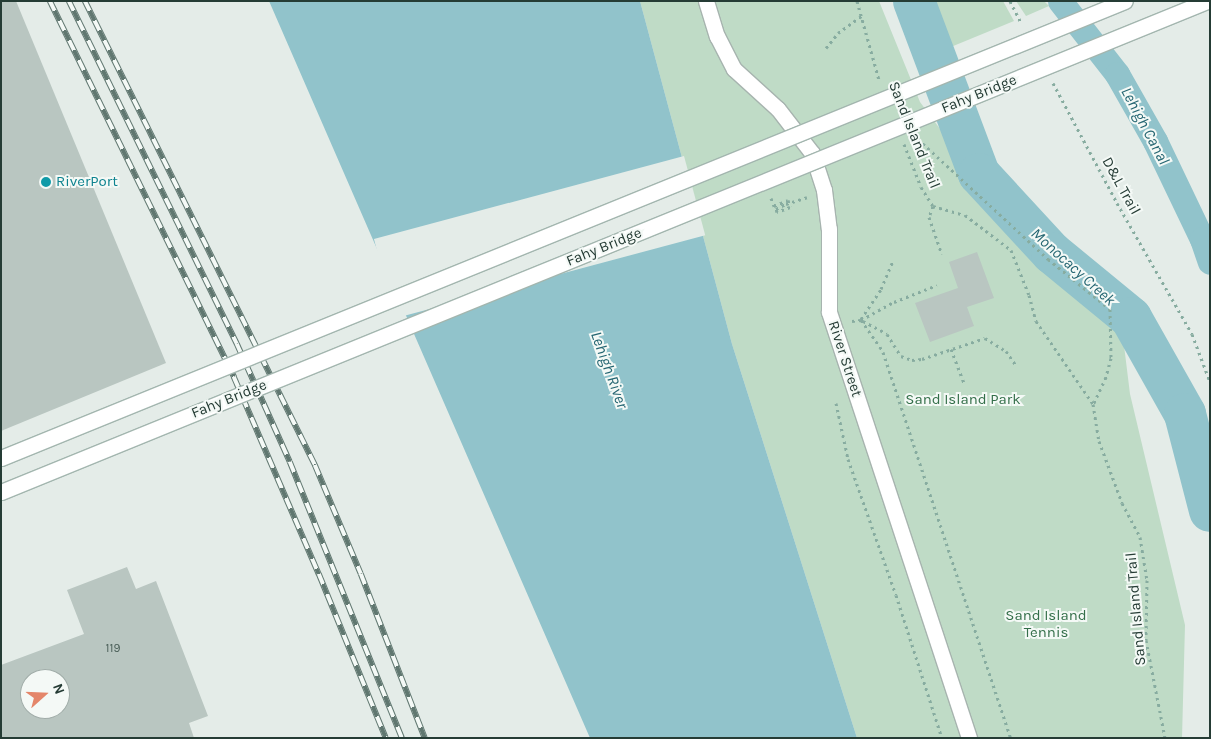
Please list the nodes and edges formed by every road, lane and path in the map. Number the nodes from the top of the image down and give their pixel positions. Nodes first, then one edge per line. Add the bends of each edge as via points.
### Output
1 (706, 1) edge
2 (857, 1) edge
3 (1010, 1) edge
4 (1125, 1) edge
5 (1207, 1) edge
6 (861, 16) junction
7 (1022, 25) dead end
8 (826, 48) dead end
9 (1049, 76) dead end
10 (882, 87) dead end
11 (916, 137) dead end
12 (902, 140) dead end
13 (771, 196) dead end
14 (786, 204) dead end
15 (933, 206) junction
16 (942, 254) dead end
17 (893, 261) dead end
18 (937, 285) dead end
19 (830, 312) junction
20 (861, 320) junction
21 (951, 349) junction
22 (1017, 367) dead end
23 (1210, 382) edge
24 (964, 383) dead end
25 (1093, 404) junction
26 (1, 458) edge
27 (1, 492) edge
28 (970, 738) edge
29 (1010, 738) edge
30 (1165, 738) edge

1 - 19 main road, River Street via 734,69 778,109 812,153 824,190 829,229
2 - 6 path, Sand Island Trail
3 - 7 path
4 - 26 main road, Fahy Bridge, bridge
5 - 27 main road, Fahy Bridge, bridge
6 - 8 path via 838,33
6 - 10 path, Sand Island Trail
9 - 23 path, D&L Trail via 1192,334
11 - 25 path via 1048,259 1110,309 1111,358
12 - 15 path, Sand Island Trail via 921,187
13 - 14 path via 774,206 788,200 790,207 777,212 776,209
15 - 16 path via 929,217
15 - 25 path, Sand Island Trail via 965,215 1011,250 1030,296 1036,321
17 - 20 path via 881,290
18 - 20 path via 894,302
19 - 20 path via 847,322
19 - 28 main road, River Street
20 - 21 path via 887,334 901,356 912,360
20 - 29 path via 882,352
21 - 22 path via 985,338 1006,351
21 - 24 path
25 - 30 path, Sand Island Trail via 1099,441 1122,503 1140,537 1147,580 1146,640

